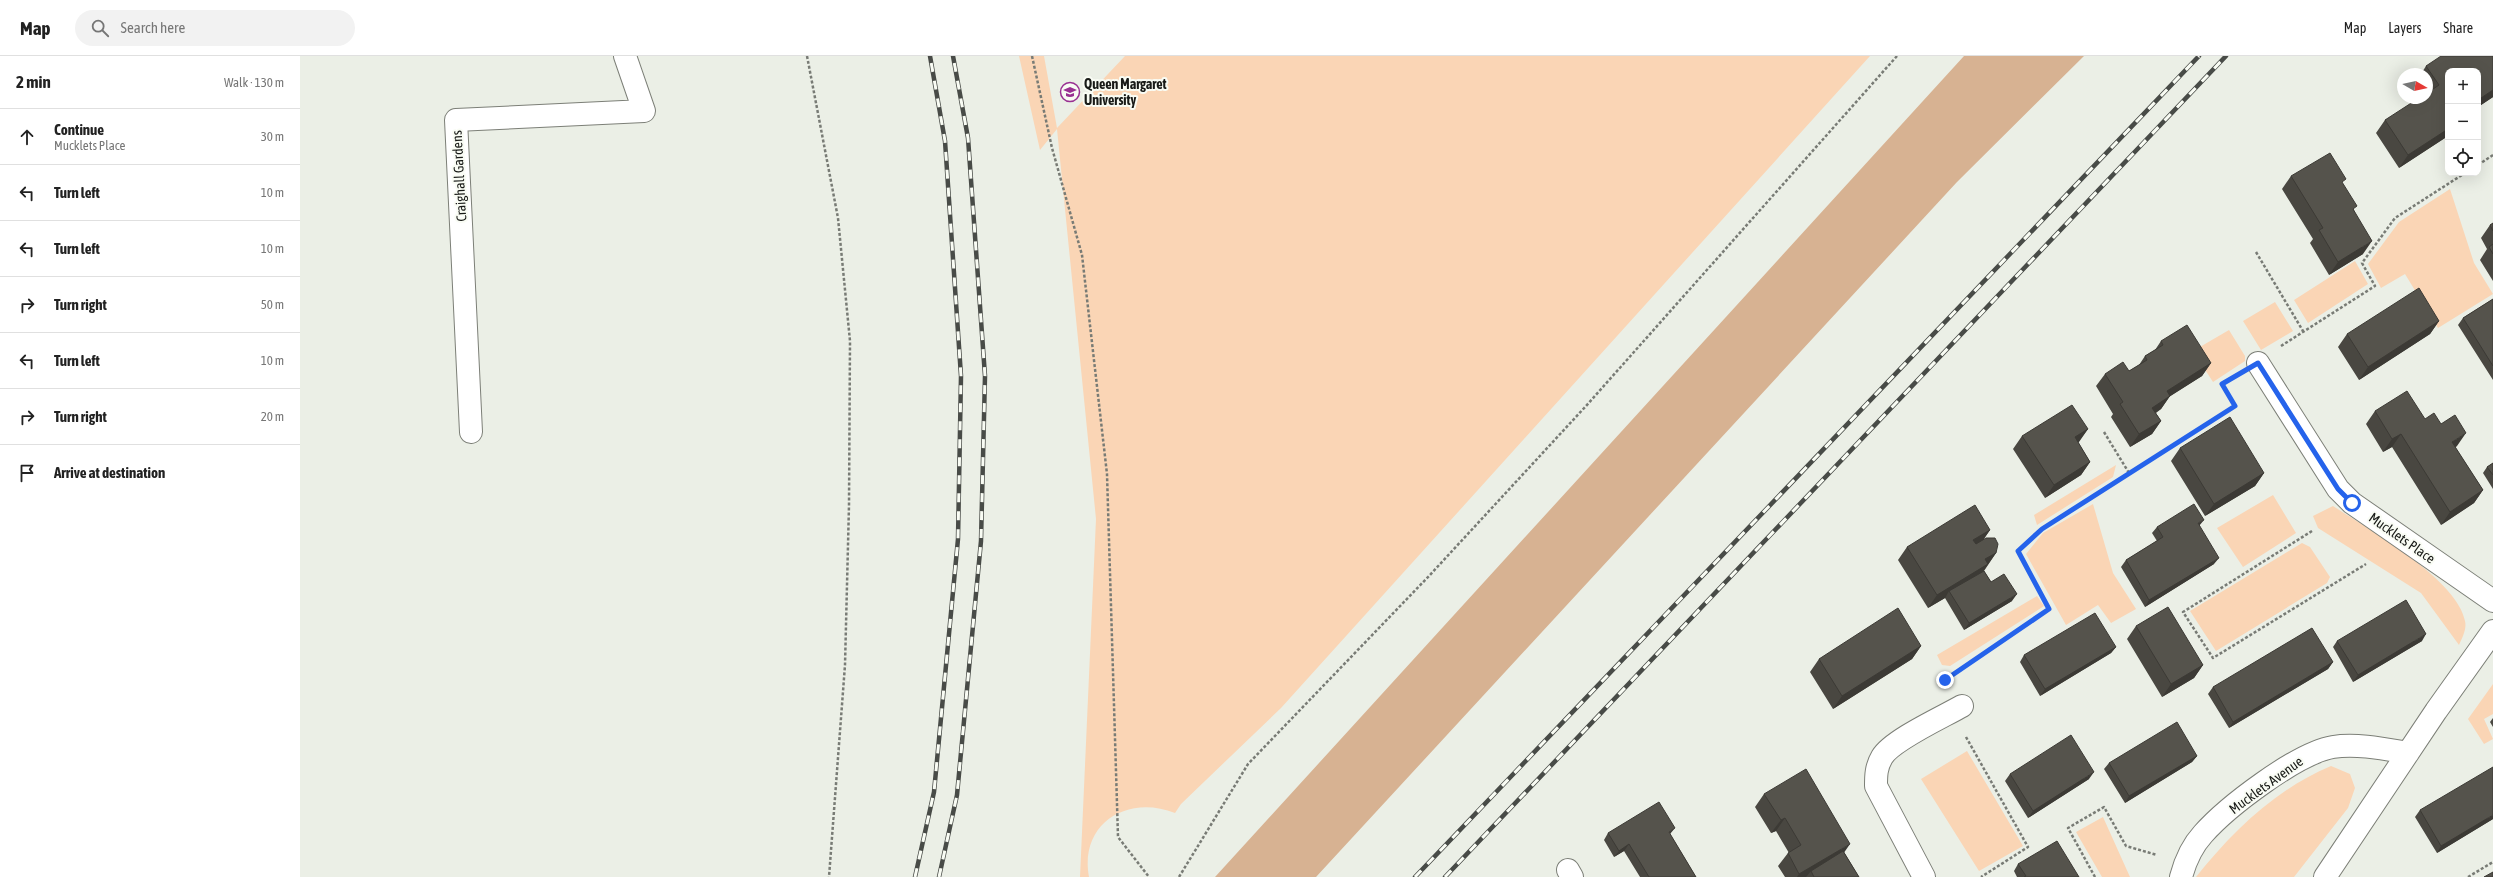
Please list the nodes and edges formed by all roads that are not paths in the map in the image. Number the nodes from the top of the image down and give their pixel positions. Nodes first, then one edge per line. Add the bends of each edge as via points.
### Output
1 (625, 56) edge
2 (2258, 363) road end
3 (471, 432) dead end
4 (2493, 601) edge
5 (2493, 631) edge
6 (1957, 709) road end
7 (2408, 753) junction
8 (2183, 870) edge
9 (1924, 877) edge
10 (2325, 877) edge

1 - 3 street, Craighall Gardens via 644,111 456,120
2 - 4 street, Mucklets Place via 2343,494 2352,503
5 - 7 street
6 - 9 street via 1895,744 1882,756 1876,770 1876,786
7 - 8 street, Mucklets Avenue via 2383,748 2334,747 2312,752 2250,793 2202,834
7 - 10 street

